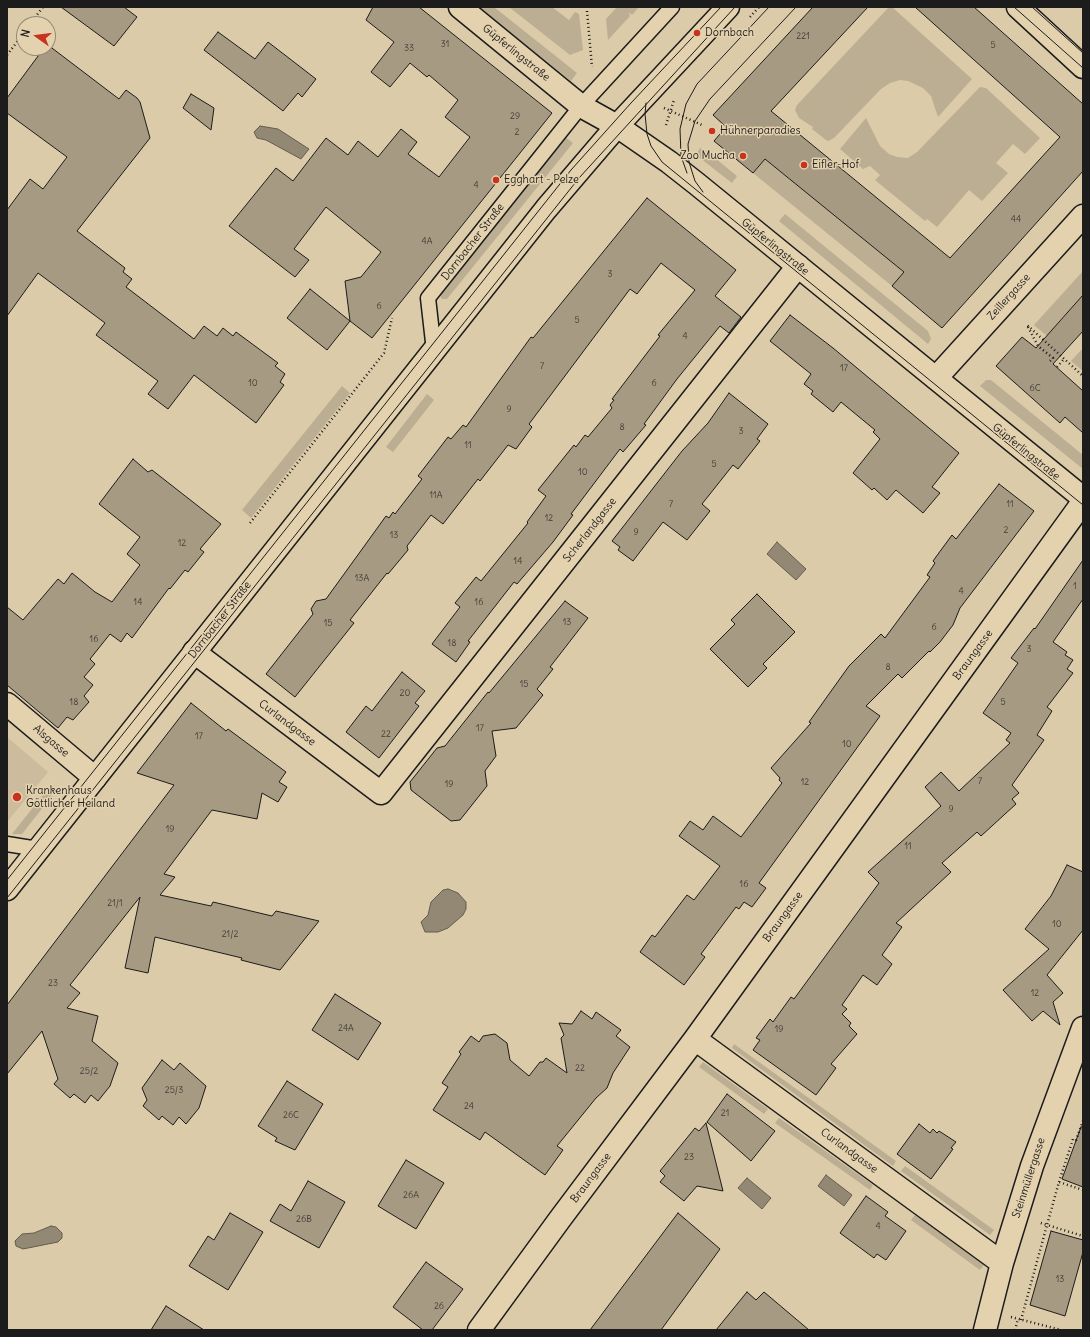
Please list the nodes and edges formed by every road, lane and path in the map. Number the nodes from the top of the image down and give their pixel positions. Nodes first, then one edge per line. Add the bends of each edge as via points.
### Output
1 (43, 7) edge
2 (460, 7) edge
3 (672, 7) edge
4 (728, 7) edge
5 (1018, 7) edge
6 (587, 11) dead end
7 (36, 16) edge
8 (16, 43) edge
9 (7, 55) edge
10 (1083, 66) edge
11 (592, 67) dead end
12 (581, 106) junction
13 (660, 106) dead end
14 (670, 110) junction
15 (666, 125) dead end
16 (702, 125) dead end
17 (617, 126) junction
18 (1083, 216) edge
19 (798, 266) junction
20 (392, 318) dead end
21 (434, 351) junction
22 (1064, 359) junction
23 (1050, 361) dead end
24 (1057, 367) dead end
25 (1083, 376) edge
26 (936, 378) junction
27 (1083, 498) edge
28 (1083, 502) edge
29 (250, 523) dead end
30 (194, 652) junction
31 (7, 704) edge
32 (95, 778) junction
33 (381, 793) joint
34 (7, 844) edge
35 (38, 849) junction
36 (7, 889) edge
37 (1083, 1028) edge
38 (696, 1039) junction
39 (1083, 1121) edge
40 (1059, 1182) junction
41 (1083, 1190) edge
42 (1034, 1221) dead end
43 (1047, 1225) junction
44 (1083, 1236) edge
45 (1002, 1263) junction
46 (1020, 1320) junction
47 (987, 1321) edge
48 (479, 1330) edge
49 (1015, 1330) edge
50 (1061, 1330) edge

1 - 7 path
2 - 12 street, Güpferlingstraße
3 - 12 lane, Dornbacher Straße
4 - 17 street, Dornbacher Straße
5 - 10 street
6 - 11 path
8 - 9 path
12 - 17 street, Güpferlingstraße
12 - 21 lane, Dornbacher Straße via 428,298
13 - 14 path
14 - 15 path
14 - 16 path
17 - 19 street, Güpferlingstraße via 669,162
17 - 21 street, Dornbacher Straße via 546,209
18 - 26 street, Zeillergasse
19 - 26 street, Güpferlingstraße
19 - 33 street, Scherlandgasse
20 - 29 path via 384,353
21 - 30 street, Dornbacher Straße
22 - 23 path via 1027,325 1038,346 1053,358
22 - 24 path
22 - 25 path
26 - 27 street, Güpferlingstraße
28 - 38 street, Braungasse
30 - 32 street, Dornbacher Straße
30 - 33 street, Curlandgasse
31 - 32 street, Alsgasse
32 - 35 street, Dornbacher Straße
34 - 35 lane
35 - 36 street, Dornbacher Straße
37 - 45 street, Steinmüllergasse via 1032,1166
38 - 45 street, Curlandgasse
38 - 48 street, Braungasse
39 - 40 path via 1076,1140 1073,1139
40 - 41 path
40 - 43 path
42 - 43 path
43 - 44 path
43 - 46 path
45 - 47 street, Steinmüllergasse
46 - 47 path
46 - 49 path
46 - 50 path

